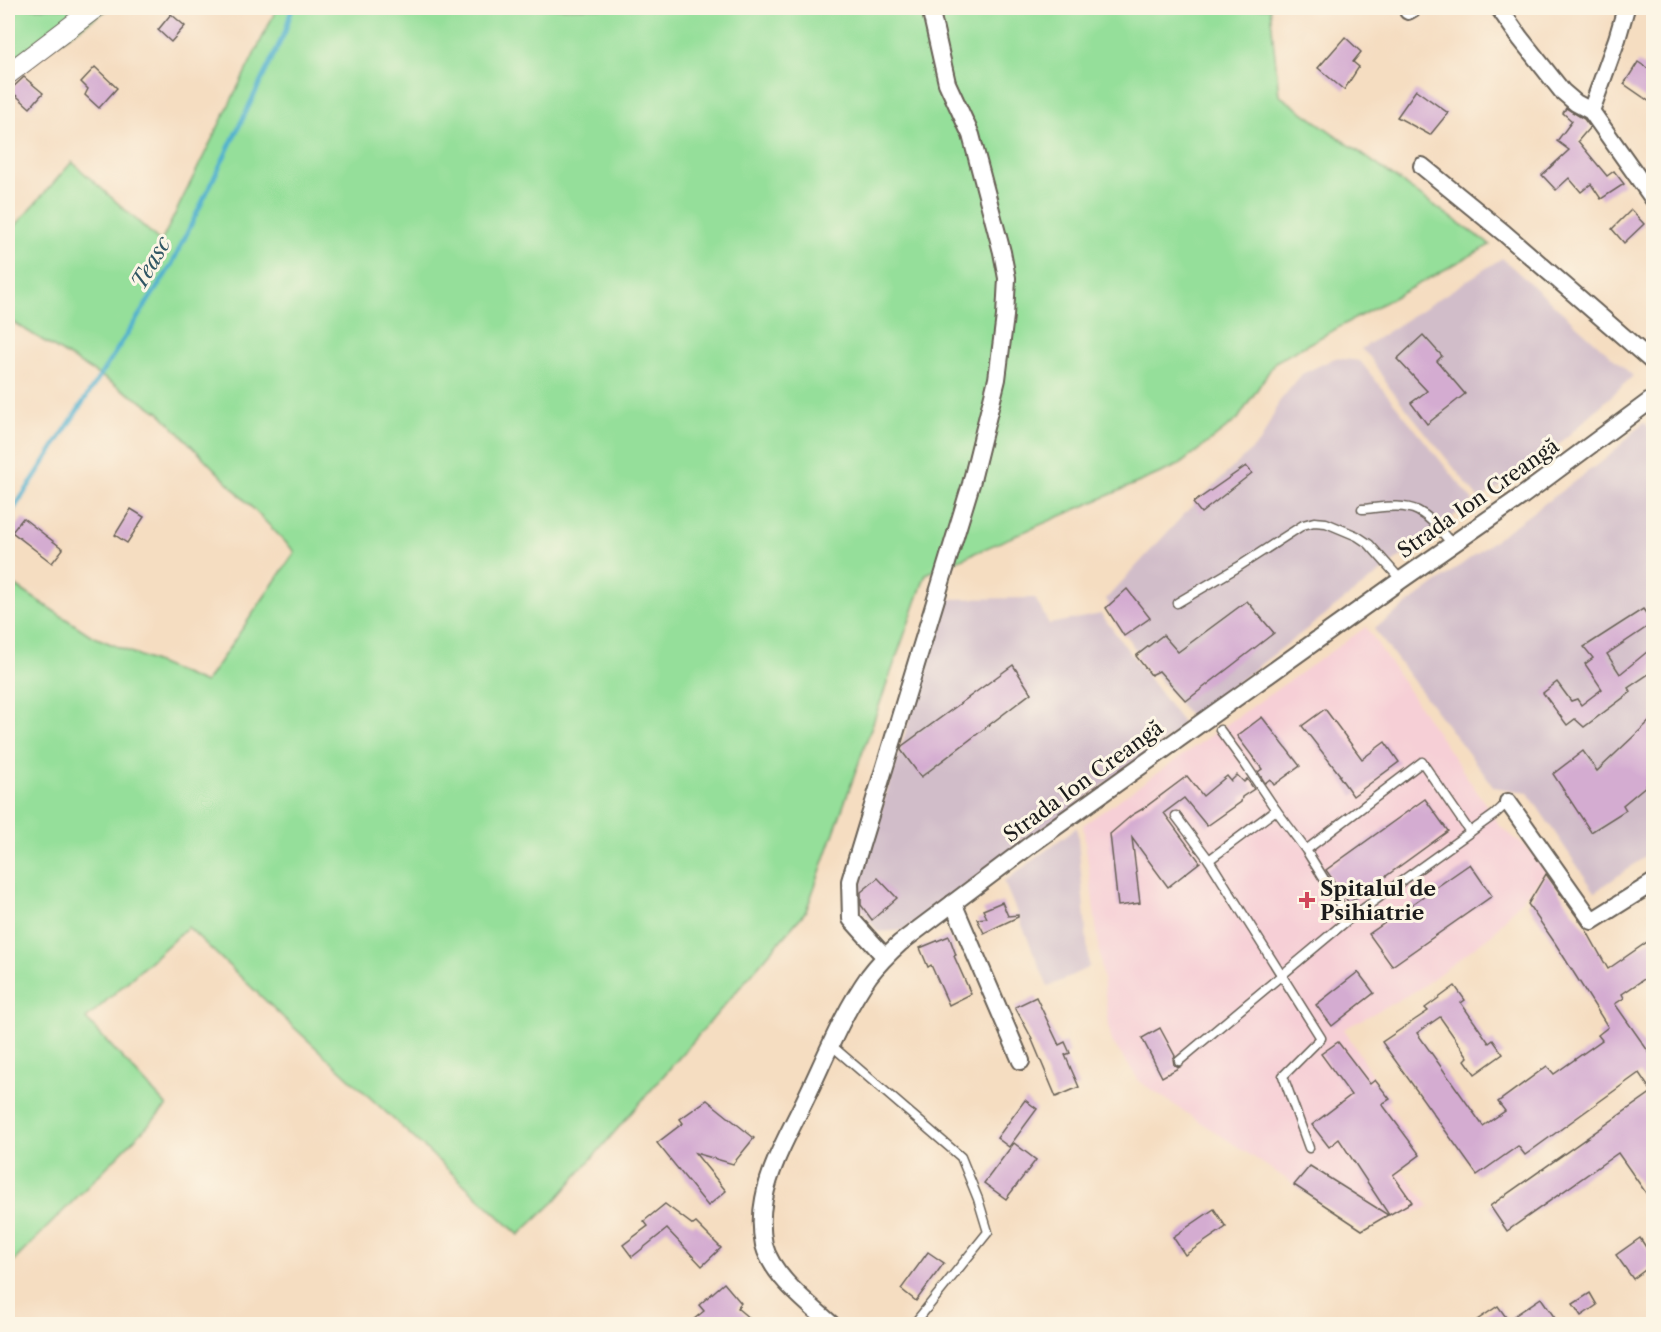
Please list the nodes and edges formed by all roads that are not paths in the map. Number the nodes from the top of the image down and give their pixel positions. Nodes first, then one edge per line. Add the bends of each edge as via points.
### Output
1 (94, 8) edge
2 (929, 8) edge
3 (1499, 8) edge
4 (1626, 8) edge
5 (8, 74) edge
6 (1591, 111) junction
7 (1422, 166) dead end
8 (1653, 200) edge
9 (1653, 363) edge
10 (1653, 398) edge
11 (1362, 509) dead end
12 (1453, 545) junction
13 (1401, 580) junction
14 (1177, 603) dead end
15 (1220, 730) dead end
16 (1508, 802) joint
17 (1276, 810) junction
18 (1176, 816) dead end
19 (1470, 832) junction
20 (1306, 850) junction
21 (1209, 860) junction
22 (1653, 882) edge
23 (953, 903) junction
24 (1349, 919) junction
25 (885, 957) junction
26 (1283, 975) junction
27 (831, 1045) junction
28 (1179, 1060) dead end
29 (1021, 1061) dead end
30 (1309, 1148) dead end
31 (831, 1324) edge
32 (914, 1324) edge

1 - 5 street
2 - 25 street via 947,83 972,135 1007,278 997,379 971,484 850,882 851,919
3 - 6 street via 1562,92
4 - 6 street
6 - 8 street
7 - 9 street
10 - 12 street, Strada Ion Creangă
11 - 12 lane via 1417,510
12 - 13 street, Strada Ion Creangă
13 - 14 lane via 1370,544 1326,523 1314,522 1303,525
13 - 23 street, Strada Ion Creangă
15 - 17 lane
16 - 19 lane
16 - 22 street via 1592,921
17 - 20 lane
17 - 21 lane
18 - 21 lane
19 - 20 lane via 1422,762
19 - 24 lane
20 - 24 lane
21 - 26 lane
23 - 25 street, Strada Ion Creangă
23 - 29 street
24 - 26 lane
25 - 27 street, Strada Ion Creangă via 852,1003
26 - 28 lane
26 - 30 lane via 1321,1038 1283,1076
27 - 31 street, Strada Ion Creangă via 777,1158 764,1199 761,1225 774,1268
27 - 32 lane via 961,1157 988,1232

